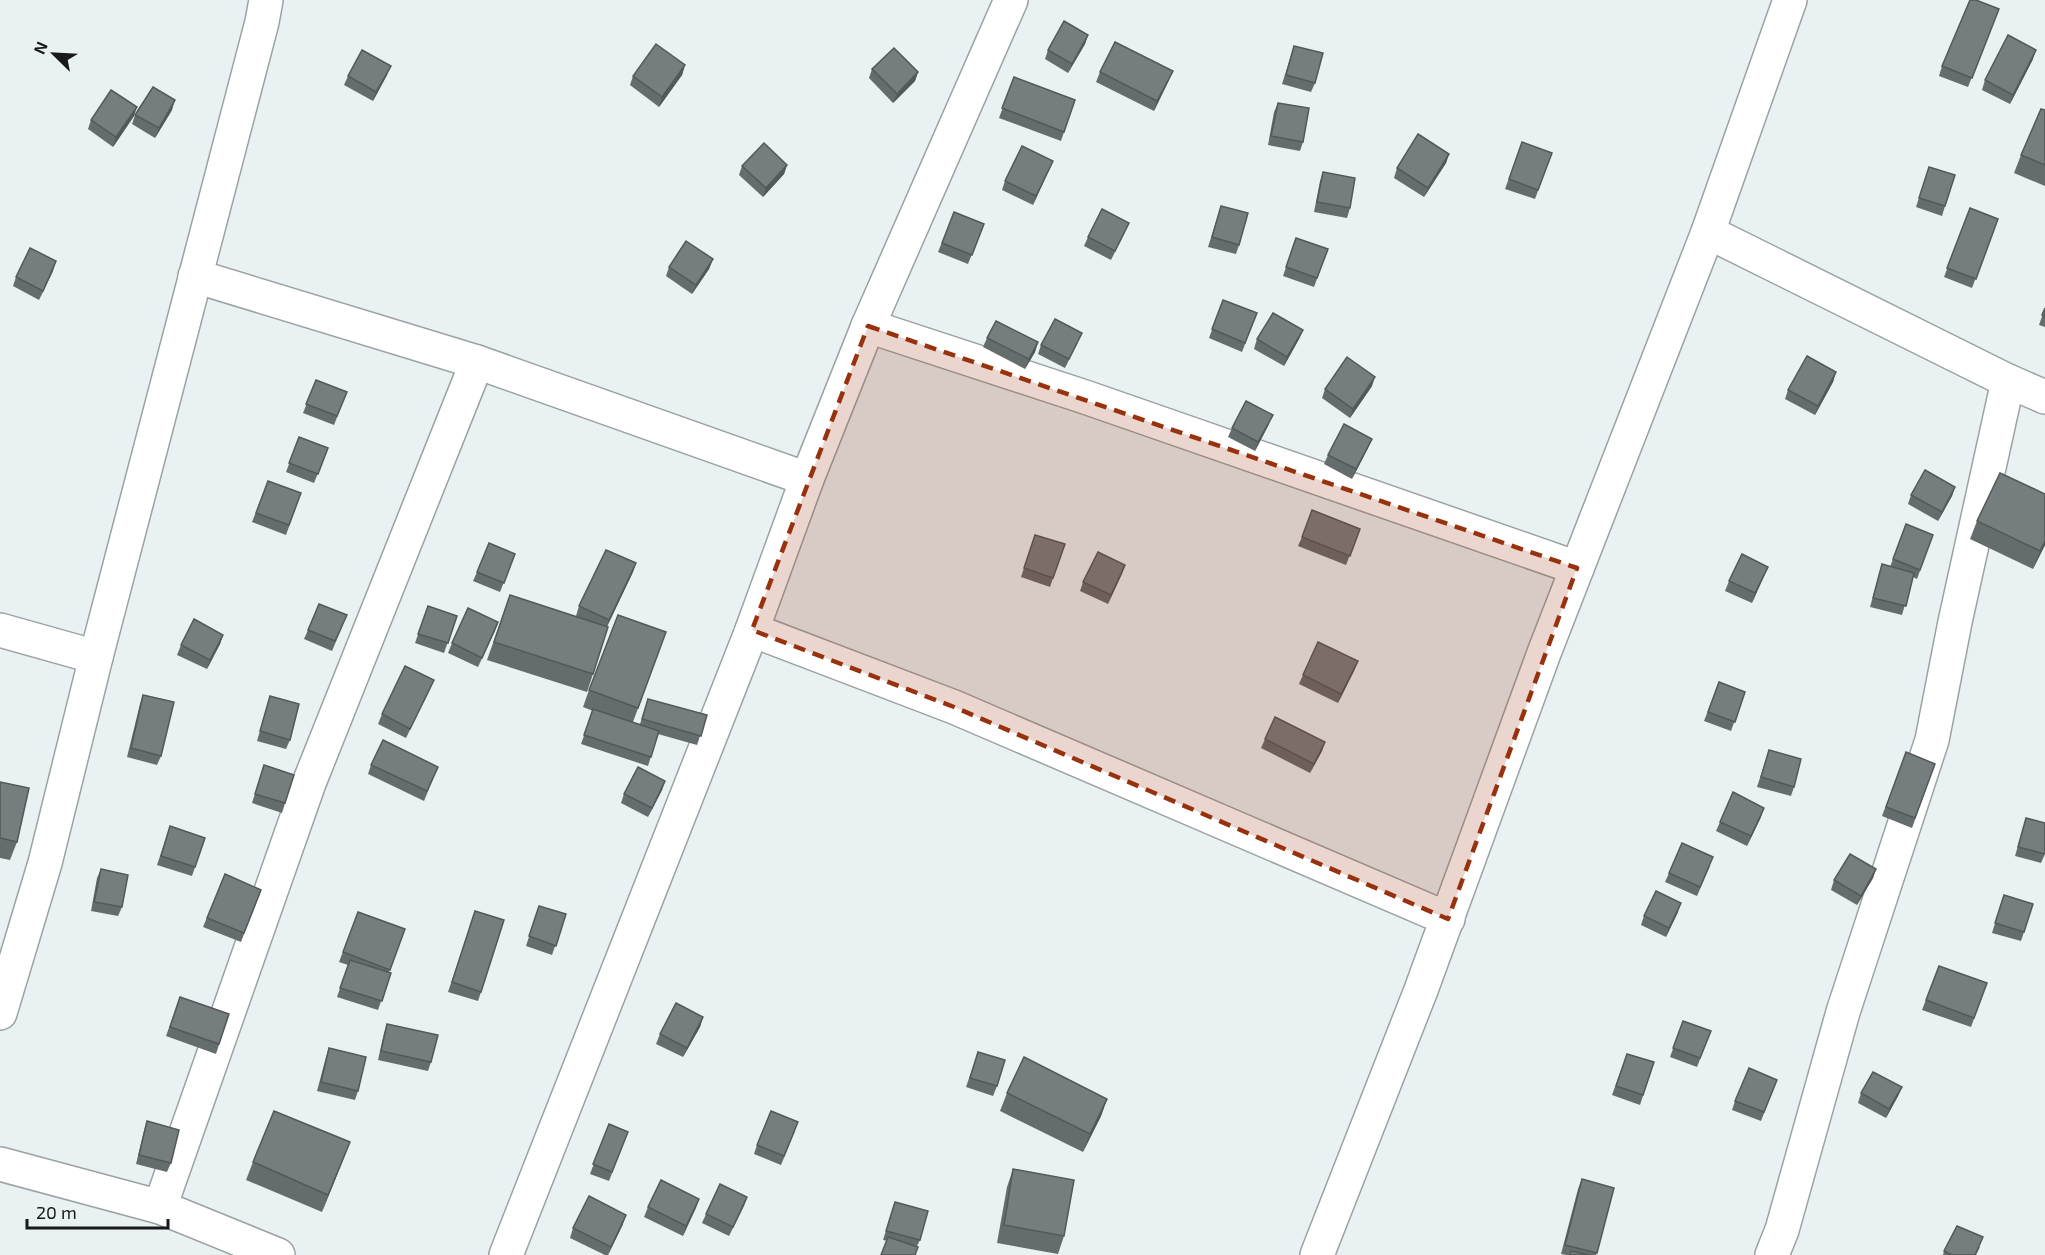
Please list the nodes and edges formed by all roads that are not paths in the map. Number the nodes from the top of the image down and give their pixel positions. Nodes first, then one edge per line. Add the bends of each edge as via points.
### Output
1 (266, 0) edge
2 (1011, 0) edge
3 (1790, 0) edge
4 (1708, 232) junction
5 (195, 276) junction
6 (868, 326) junction
7 (477, 362) junction
8 (2008, 381) junction
9 (2045, 397) edge
10 (807, 479) junction
11 (1577, 568) junction
12 (0, 630) edge
13 (752, 630) junction
14 (96, 657) junction
15 (1448, 919) junction
16 (0, 1013) edge
17 (0, 1164) edge
18 (160, 1207) junction
19 (278, 1255) edge
20 (506, 1255) edge
21 (1317, 1255) edge
22 (1772, 1255) edge

1 - 5 street
2 - 6 street
3 - 4 street
4 - 8 street
4 - 11 street
5 - 7 street
5 - 14 street
6 - 10 street
6 - 11 street via 1151,419
7 - 10 street
7 - 18 street via 309,783
8 - 9 street
8 - 22 street via 1932,740 1843,1012
10 - 13 street
11 - 15 street
12 - 14 street
13 - 15 street via 954,707
13 - 20 street
14 - 16 street via 45,864
15 - 21 street
17 - 18 street
18 - 19 street

